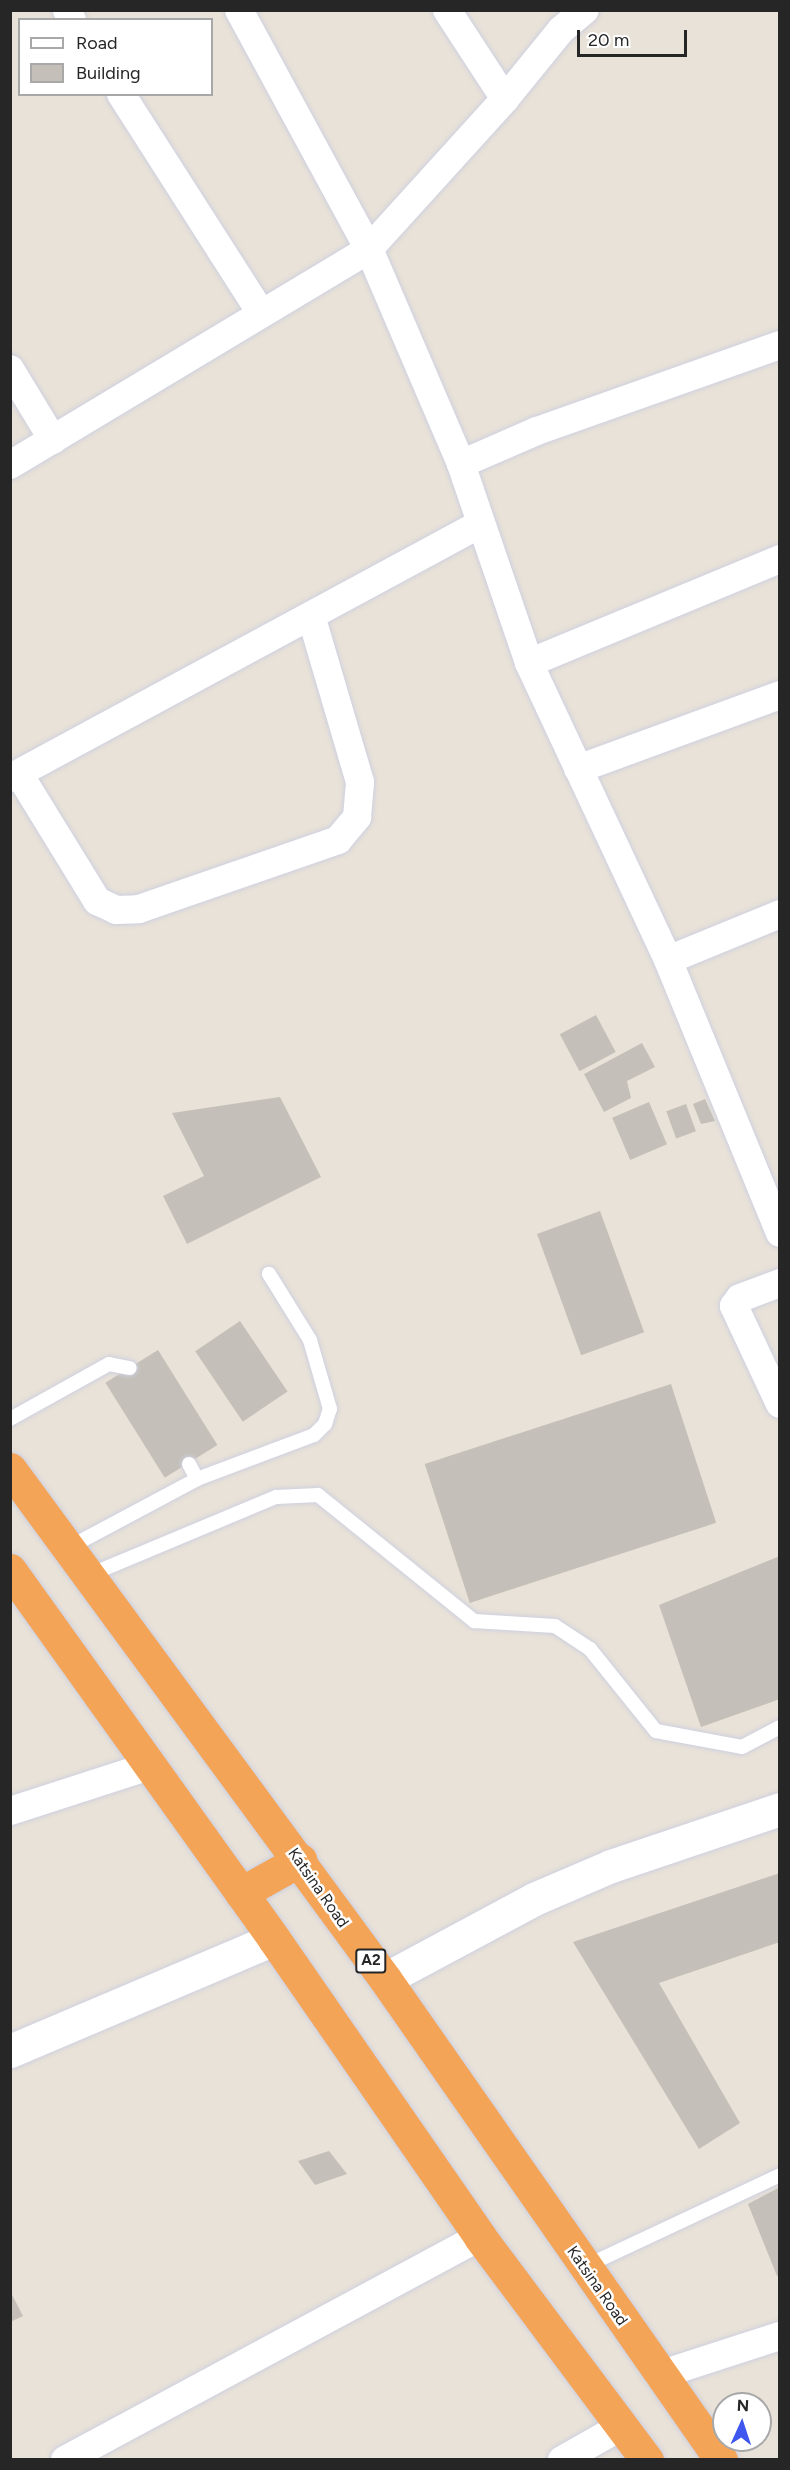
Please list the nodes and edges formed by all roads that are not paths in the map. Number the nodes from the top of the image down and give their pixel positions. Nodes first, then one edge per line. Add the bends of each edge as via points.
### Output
1 (239, 10) edge
2 (447, 10) edge
3 (585, 10) edge
4 (122, 96) edge
5 (505, 99) junction
6 (369, 249) junction
7 (260, 311) junction
8 (780, 345) edge
9 (10, 369) edge
10 (53, 440) junction
11 (461, 464) junction
12 (10, 465) edge
13 (480, 524) junction
14 (780, 559) edge
15 (311, 616) junction
16 (529, 663) junction
17 (780, 695) edge
18 (578, 770) junction
19 (14, 776) edge
20 (780, 914) edge
21 (668, 960) junction
22 (780, 1233) edge
23 (269, 1274) dead end
24 (780, 1283) edge
25 (130, 1368) dead end
26 (780, 1404) edge
27 (10, 1419) edge
28 (189, 1464) dead end
29 (10, 1469) edge
30 (197, 1479) junction
31 (67, 1549) junction
32 (10, 1570) edge
33 (85, 1577) junction
34 (780, 1727) edge
35 (152, 1765) junction
36 (780, 1809) edge
37 (10, 1811) edge
38 (300, 1860) junction
39 (241, 1893) junction
40 (274, 1939) junction
41 (385, 1979) junction
42 (10, 2051) edge
43 (780, 2175) edge
44 (480, 2237) junction
45 (584, 2267) junction
46 (780, 2336) edge
47 (659, 2375) junction
48 (622, 2426) junction
49 (65, 2460) edge
50 (562, 2460) edge
51 (647, 2460) edge
52 (721, 2460) edge

1 - 6 street
2 - 5 street
3 - 5 street via 561,30
4 - 7 street
5 - 6 street
6 - 7 street
6 - 11 street
7 - 10 street
8 - 11 street via 537,431
9 - 10 street
10 - 12 street
11 - 13 street
13 - 15 street
13 - 16 street
14 - 16 street
15 - 19 street
15 - 19 street via 360,782 357,817 338,840 139,909 116,910 97,901
16 - 18 street
17 - 18 street
18 - 21 street
20 - 21 street
21 - 22 street
23 - 30 lane via 310,1340 330,1409 326,1424 314,1435
24 - 26 street via 740,1298 734,1306
25 - 27 lane via 109,1364
28 - 30 lane
29 - 31 highway, Katsina Road / A2
30 - 31 lane
31 - 33 highway, Katsina Road / A2
32 - 35 highway
33 - 34 lane via 276,1497 318,1495 474,1622 555,1626 590,1649 656,1731 742,1747
33 - 38 highway, Katsina Road / A2
35 - 37 street
35 - 39 highway
36 - 41 street via 611,1866 534,1899
38 - 39 highway
38 - 41 highway, Katsina Road / A2
39 - 40 highway
40 - 42 street
40 - 44 highway
41 - 45 highway, Katsina Road / A2
43 - 45 lane
44 - 48 highway
44 - 49 street
45 - 47 highway, Katsina Road / A2
46 - 47 street
47 - 52 highway, Katsina Road / A2
48 - 50 street
48 - 51 highway

